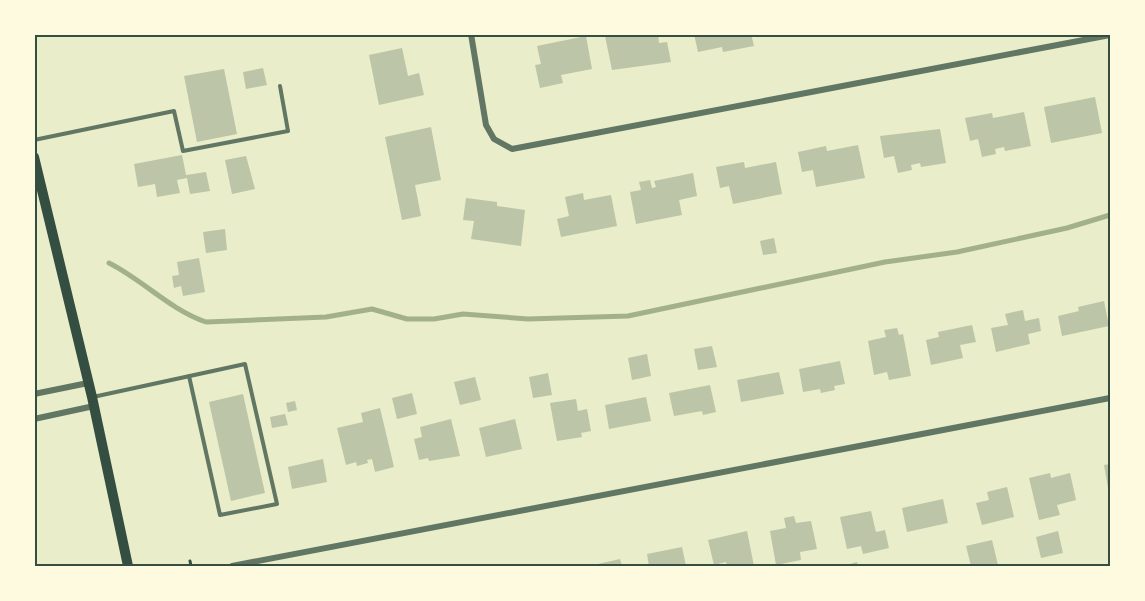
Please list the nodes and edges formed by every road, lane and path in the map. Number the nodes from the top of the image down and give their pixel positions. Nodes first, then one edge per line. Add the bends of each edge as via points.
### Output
1 (471, 34) edge
2 (1110, 35) edge
3 (280, 86) dead end
4 (34, 140) edge
5 (34, 158) edge
6 (189, 376) junction
7 (88, 383) junction
8 (34, 394) edge
9 (1110, 398) edge
10 (93, 402) junction
11 (34, 419) edge
12 (190, 561) dead end
13 (265, 563) edge
14 (128, 567) edge
15 (191, 567) edge
16 (232, 567) edge

1 - 2 street via 486,125 494,139 512,149
3 - 4 lane via 288,131 183,151 174,111
5 - 7 main road
6 - 6 lane via 245,364 277,504 220,515
6 - 10 lane
7 - 8 street
7 - 10 main road
9 - 13 street
10 - 11 street
10 - 14 main road
12 - 15 path
13 - 16 street

